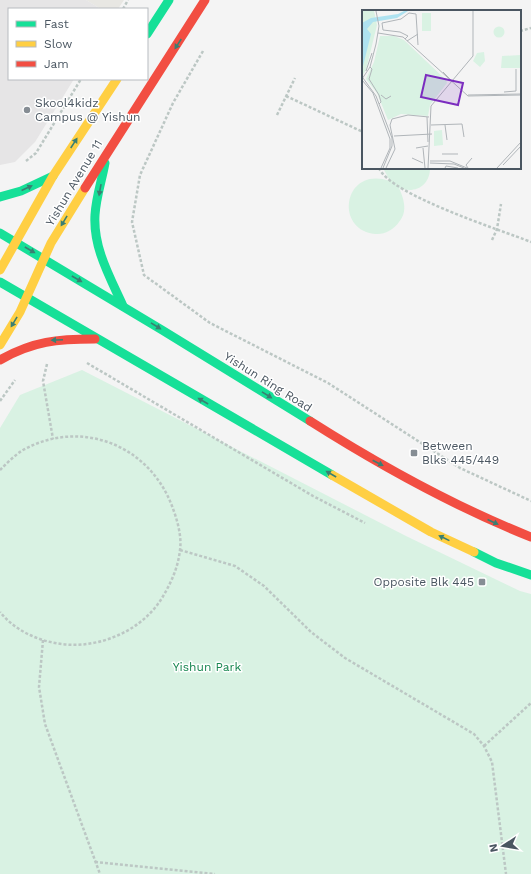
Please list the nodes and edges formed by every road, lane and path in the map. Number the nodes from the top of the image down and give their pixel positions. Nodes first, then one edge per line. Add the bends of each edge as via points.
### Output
1 (169, 0) edge
2 (205, 0) edge
3 (531, 28) edge
4 (521, 31) edge
5 (148, 32) edge
6 (204, 48) dead end
7 (295, 78) dead end
8 (80, 80) edge
9 (116, 80) edge
10 (286, 96) junction
11 (276, 115) dead end
12 (362, 132) edge
13 (107, 152) junction
14 (25, 162) dead end
15 (380, 169) edge
16 (53, 176) junction
17 (0, 197) edge
18 (501, 204) dead end
19 (497, 229) junction
20 (0, 233) edge
21 (492, 240) dead end
22 (16, 242) junction
23 (531, 242) edge
24 (44, 259) junction
25 (0, 270) edge
26 (0, 282) edge
27 (26, 298) junction
28 (123, 306) junction
29 (96, 339) junction
30 (0, 344) edge
31 (0, 360) edge
32 (41, 366) dead end
33 (16, 378) dead end
34 (0, 400) edge
35 (53, 438) junction
36 (0, 470) edge
37 (531, 501) edge
38 (531, 537) edge
39 (180, 550) junction
40 (531, 575) edge
41 (0, 612) edge
42 (43, 640) junction
43 (531, 703) edge
44 (484, 746) junction
45 (95, 862) junction
46 (100, 874) edge
47 (215, 874) edge
48 (506, 874) edge

1 - 5 main road
2 -> 13 main road, Yishun Avenue 11
3 - 4 path
6 - 37 path via 173,103 140,175 132,222 144,275 210,323 328,383 460,468
7 - 10 path
8 - 14 path via 36,153
16 -> 9 main road, Yishun Avenue 11
10 - 11 path
10 - 12 path
13 -> 24 main road, Yishun Avenue 11 via 51,242
13 -> 28 main road via 95,221 105,266
15 - 19 path via 398,188 421,200
17 -> 16 main road via 21,191
16 - 22 main road, Yishun Avenue 11
18 - 19 path
19 - 21 path
19 - 23 path
20 - 22 main road, Yishun Ring Road
22 -> 24 main road, Yishun Ring Road
22 - 25 main road, Yishun Avenue 11
24 - 27 main road, Yishun Avenue 11
24 -> 28 main road, Yishun Ring Road
26 - 27 main road
27 - 29 main road
27 -> 30 main road, Yishun Avenue 11
28 -> 38 main road, Yishun Ring Road via 366,457 495,524
29 -> 31 main road via 43,340 15,350
40 -> 29 main road via 496,563 431,532
32 - 35 path via 47,364 43,381
33 - 34 path
35 - 36 path via 23,450
35 - 39 path via 86,437 117,445 144,463 165,488 177,518
39 - 42 path via 172,581 156,608 132,628 104,641 74,645
39 - 44 path via 235,566 264,586 311,632 345,658 474,734
41 - 42 path via 22,630
42 - 45 path via 39,687 45,724
43 - 44 path
44 - 48 path via 492,762
45 - 46 path
45 - 47 path

